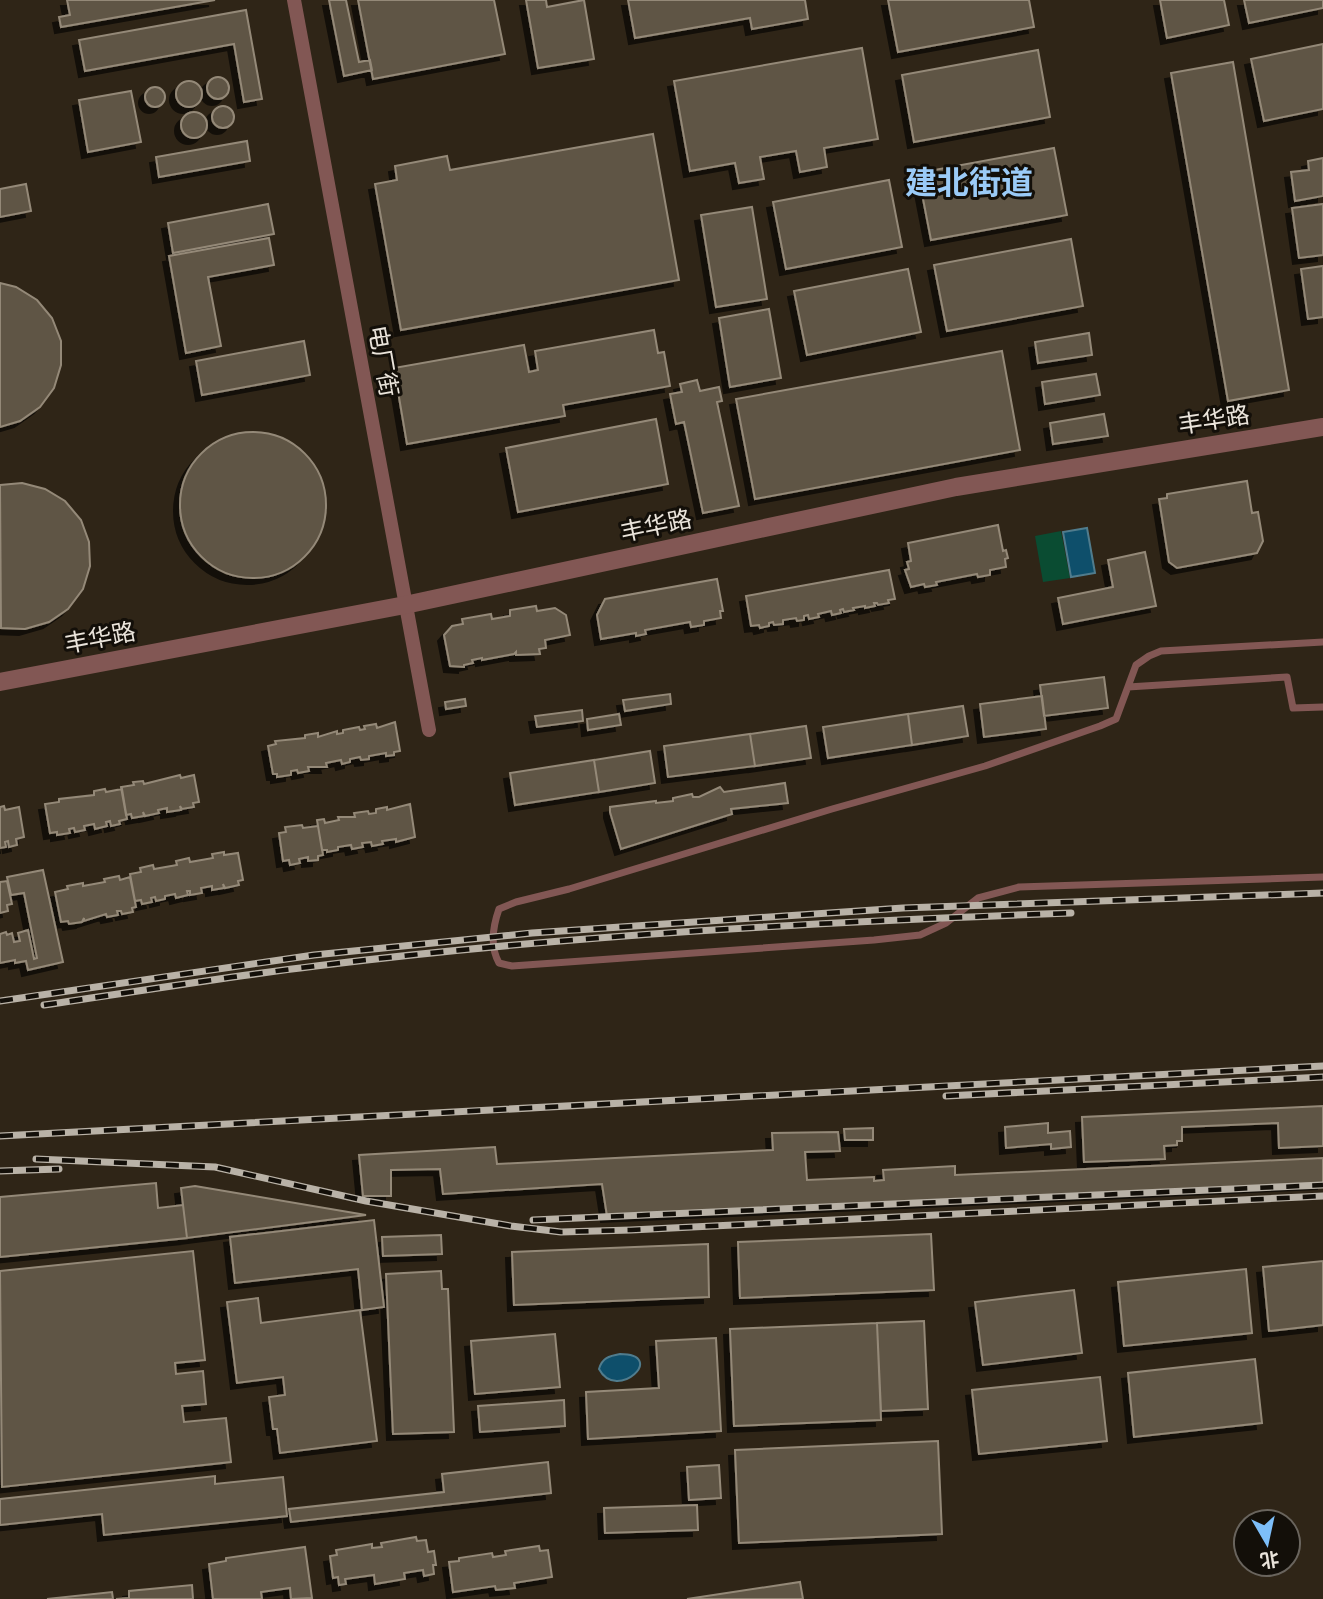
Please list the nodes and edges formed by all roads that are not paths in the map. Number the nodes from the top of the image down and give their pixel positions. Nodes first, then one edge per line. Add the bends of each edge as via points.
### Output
1 (294, 0) edge
2 (1323, 426) edge
3 (405, 605) junction
4 (1323, 642) edge
5 (0, 682) edge
6 (1128, 687) junction
7 (1323, 707) edge
8 (429, 730) dead end
9 (1323, 877) edge

1 - 3 street, 电厂街
2 - 3 street, 丰华路 via 956,487
3 - 5 street, 丰华路
3 - 8 street, 电厂街
4 - 6 lane via 1161,651 1136,665
6 - 7 lane via 1287,677 1293,708
6 - 9 lane via 1116,719 1100,726 985,766 499,909 494,953 499,963 512,965 874,940 920,935 946,923 978,898 1019,887

